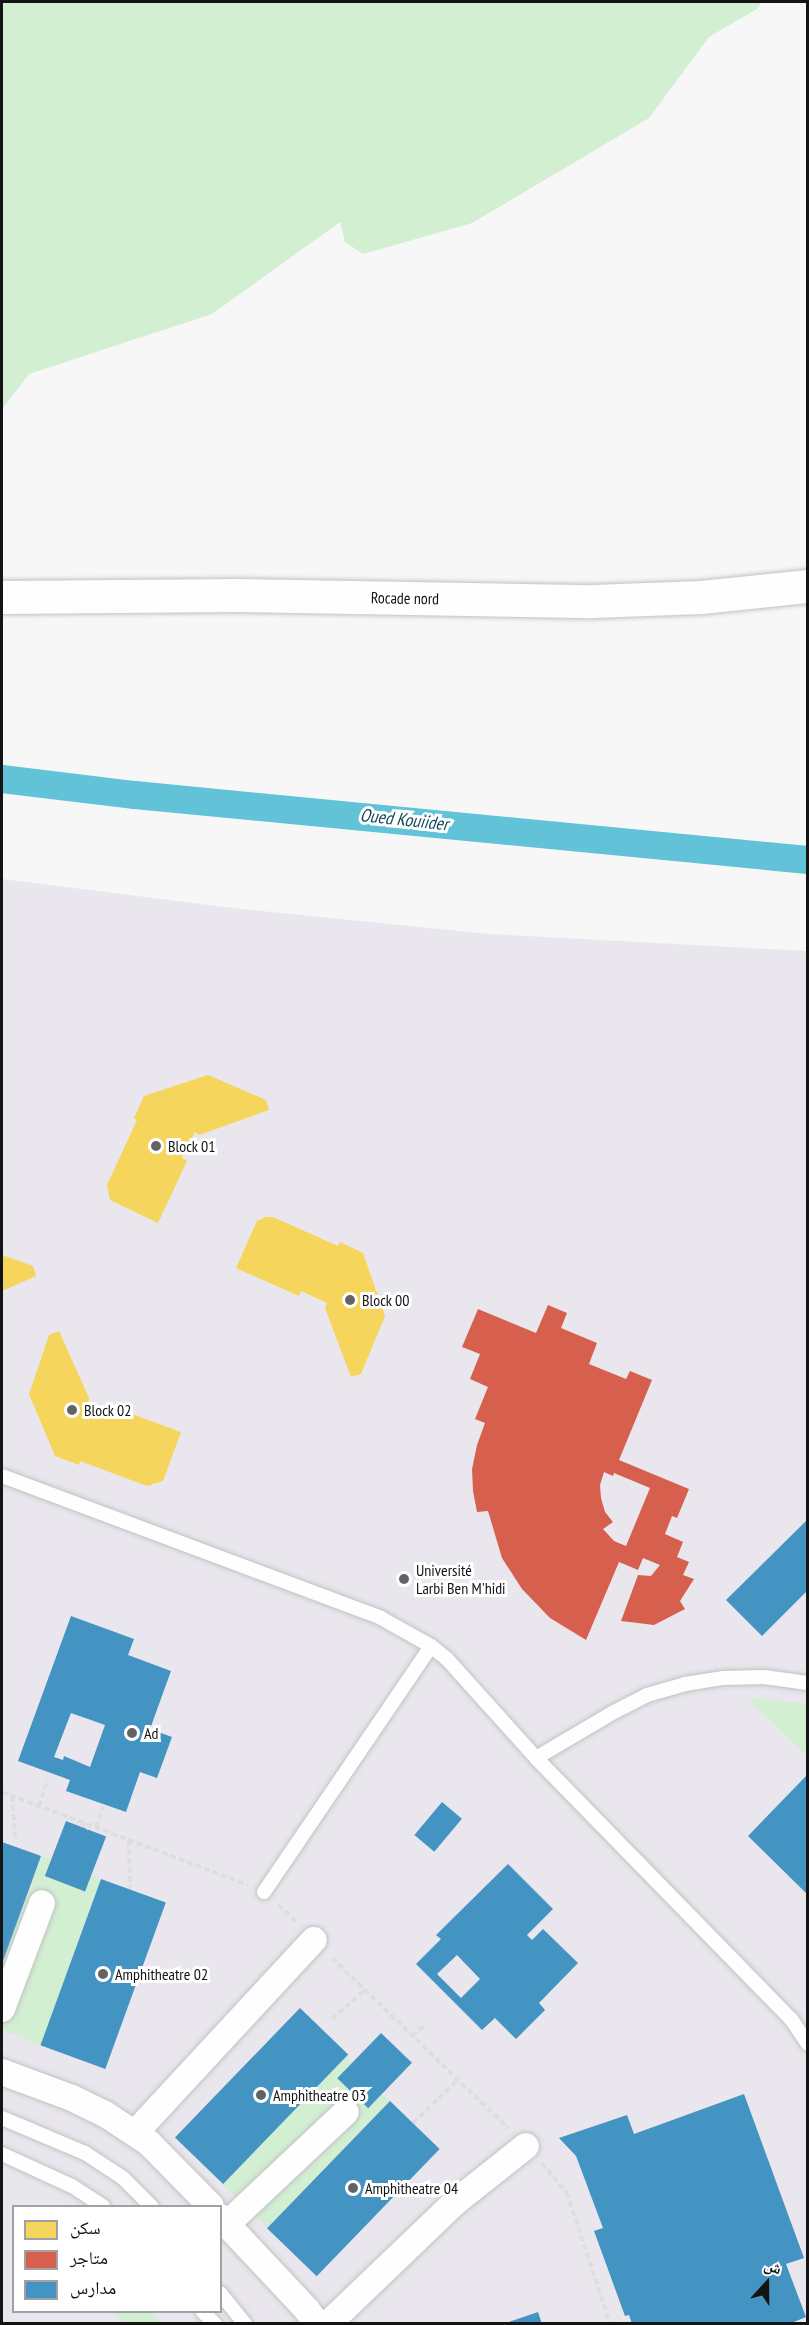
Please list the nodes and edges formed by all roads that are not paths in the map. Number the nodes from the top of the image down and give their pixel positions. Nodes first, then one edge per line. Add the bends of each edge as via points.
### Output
1 (807, 586) edge
2 (2, 597) edge
3 (2, 1476) edge
4 (431, 1646) junction
5 (807, 1683) edge
6 (536, 1758) junction
7 (264, 1892) road end
8 (42, 1903) dead end
9 (314, 1940) road end
10 (2, 2008) edge
11 (807, 2044) edge
12 (2, 2072) edge
13 (346, 2112) dead end
14 (2, 2118) edge
15 (135, 2133) junction
16 (526, 2146) road end
17 (2, 2154) edge
18 (101, 2205) edge
19 (150, 2205) edge
20 (208, 2205) edge
21 (222, 2214) edge
22 (222, 2219) edge
23 (222, 2295) edge
24 (204, 2313) edge
25 (215, 2324) edge
26 (245, 2324) edge
27 (317, 2324) edge
28 (327, 2324) edge

1 - 2 main road, Rocade nord via 700,597 593,601 237,595
3 - 4 lane via 381,1618
4 - 6 lane
4 - 7 lane
5 - 6 lane via 764,1677 685,1684 647,1695
6 - 11 lane via 791,2019
8 - 10 street
9 - 15 street
12 - 15 street via 72,2098
13 - 21 street
14 - 19 lane via 94,2158 136,2189
15 - 20 street
16 - 28 street via 453,2204
17 - 18 lane via 72,2186
22 - 27 street
23 - 26 lane
24 - 25 lane

